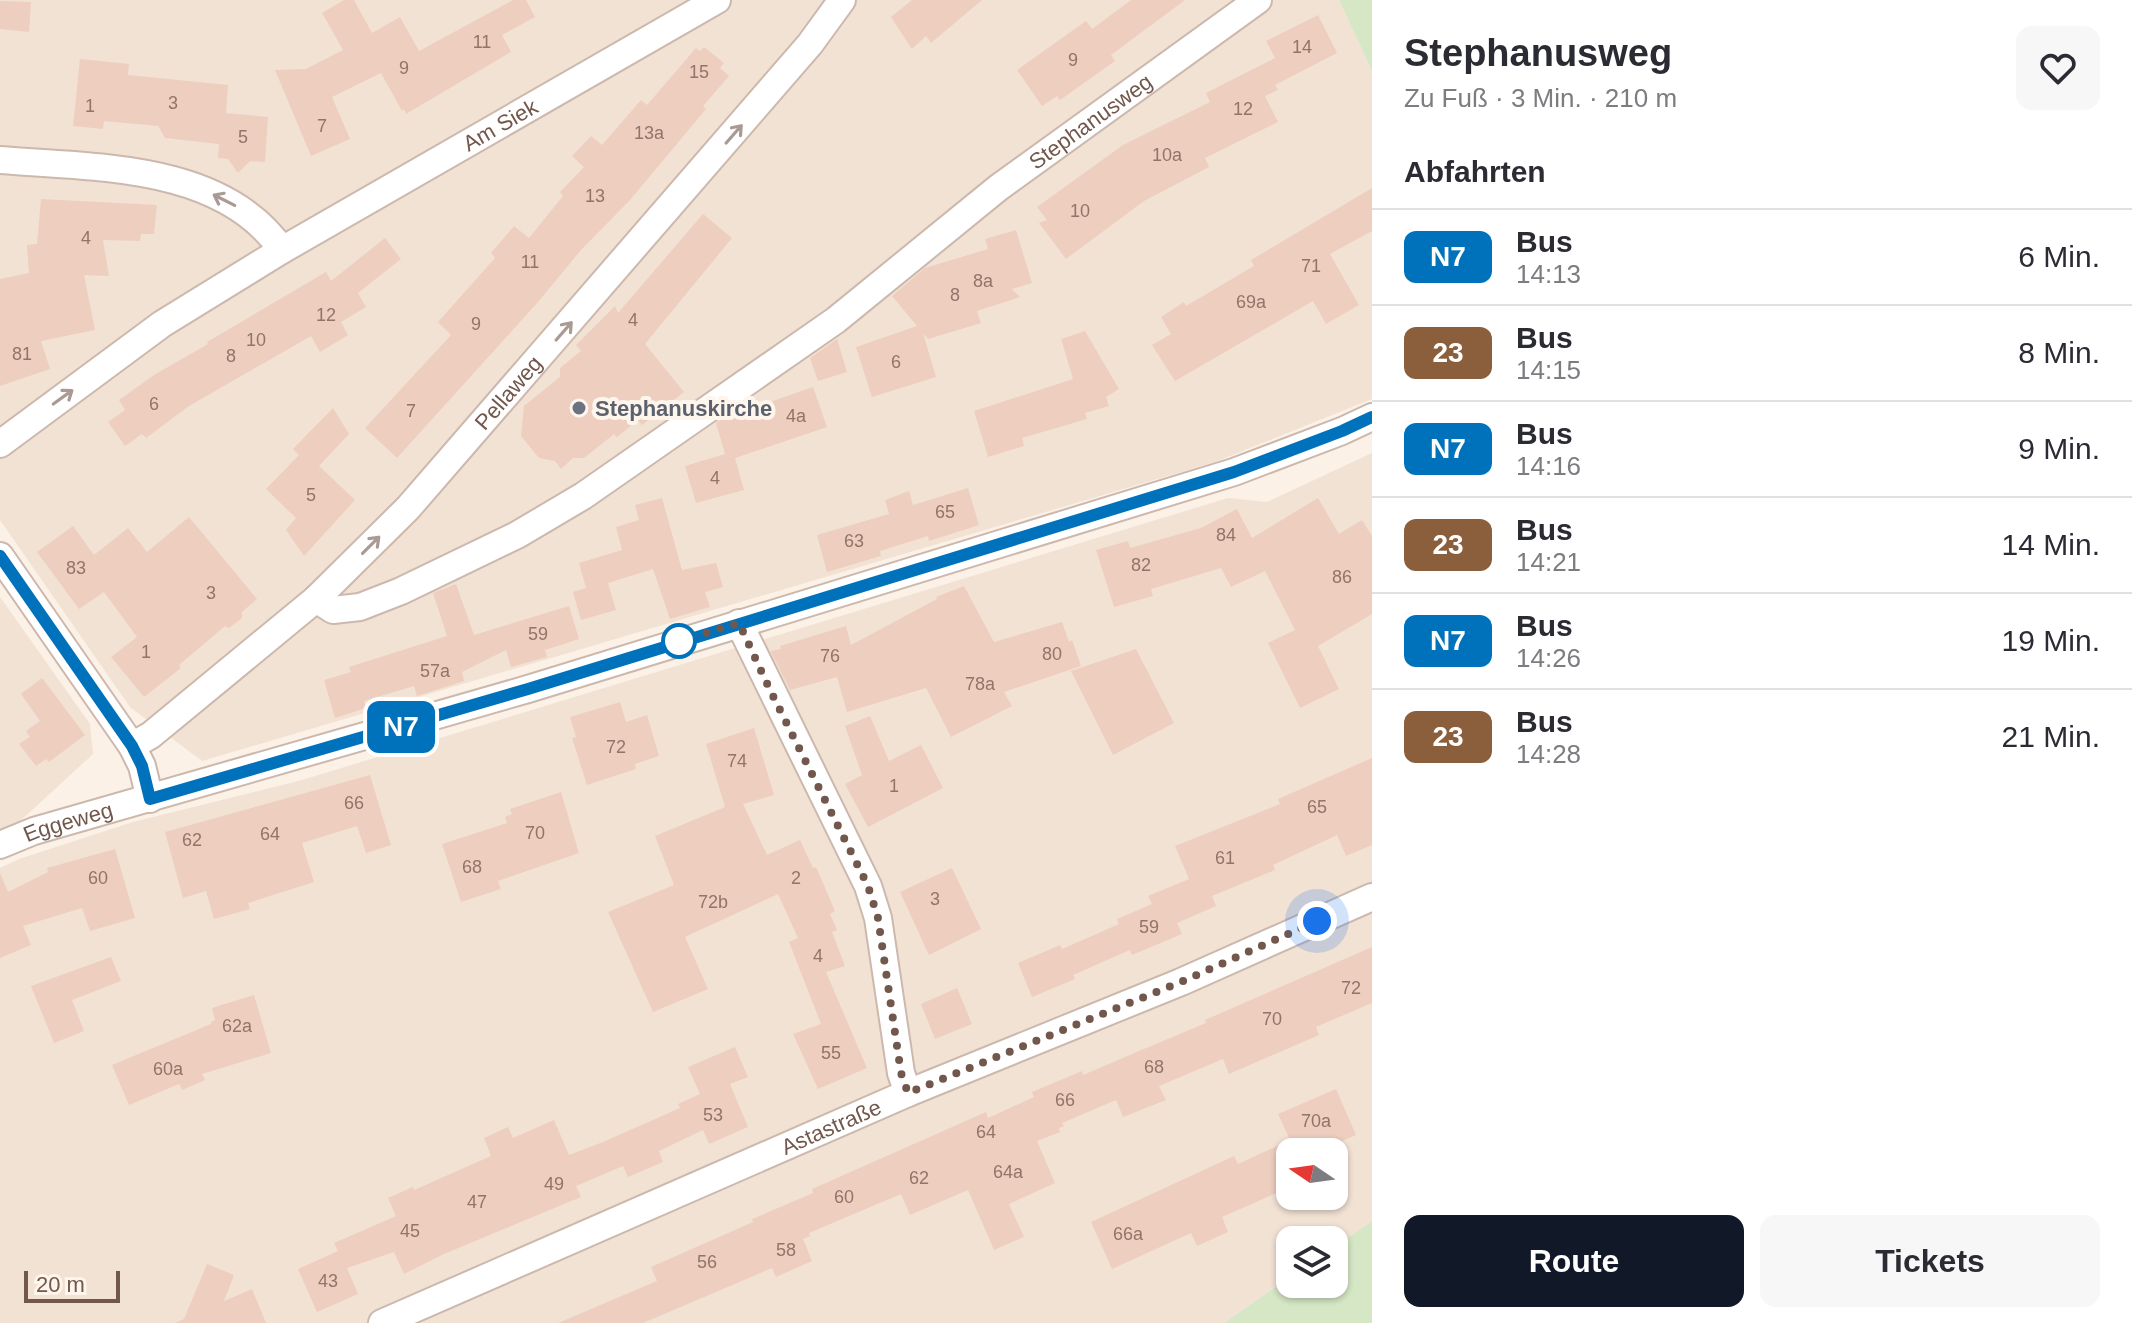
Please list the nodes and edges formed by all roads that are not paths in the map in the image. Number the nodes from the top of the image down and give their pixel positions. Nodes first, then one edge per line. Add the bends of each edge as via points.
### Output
1 (717, 0) edge
2 (841, 0) edge
3 (1258, 0) edge
4 (0, 160) edge
5 (282, 250) junction
6 (1372, 417) edge
7 (0, 444) edge
8 (0, 556) edge
9 (316, 599) junction
10 (739, 623) junction
11 (132, 746) junction
12 (150, 799) junction
13 (0, 845) edge
14 (1372, 897) edge
15 (908, 1093) junction
16 (382, 1323) edge

1 - 5 street, Am Siek
9 -> 2 street, Pellaweg via 408,508 610,278 810,44
3 - 9 street, Stephanusweg via 998,188 836,320 583,496 517,535 360,607 333,610
5 -> 4 street via 268,230 202,189 152,174
7 -> 5 street, Am Siek via 162,324
6 - 10 street, Eggeweg via 1234,472
8 - 11 street
9 - 11 street, Pellaweg
10 - 12 street, Eggeweg
10 - 15 street via 868,886
11 - 12 street
12 - 13 street, Eggeweg
14 - 15 street, Astastraße
15 - 16 street, Astastraße

